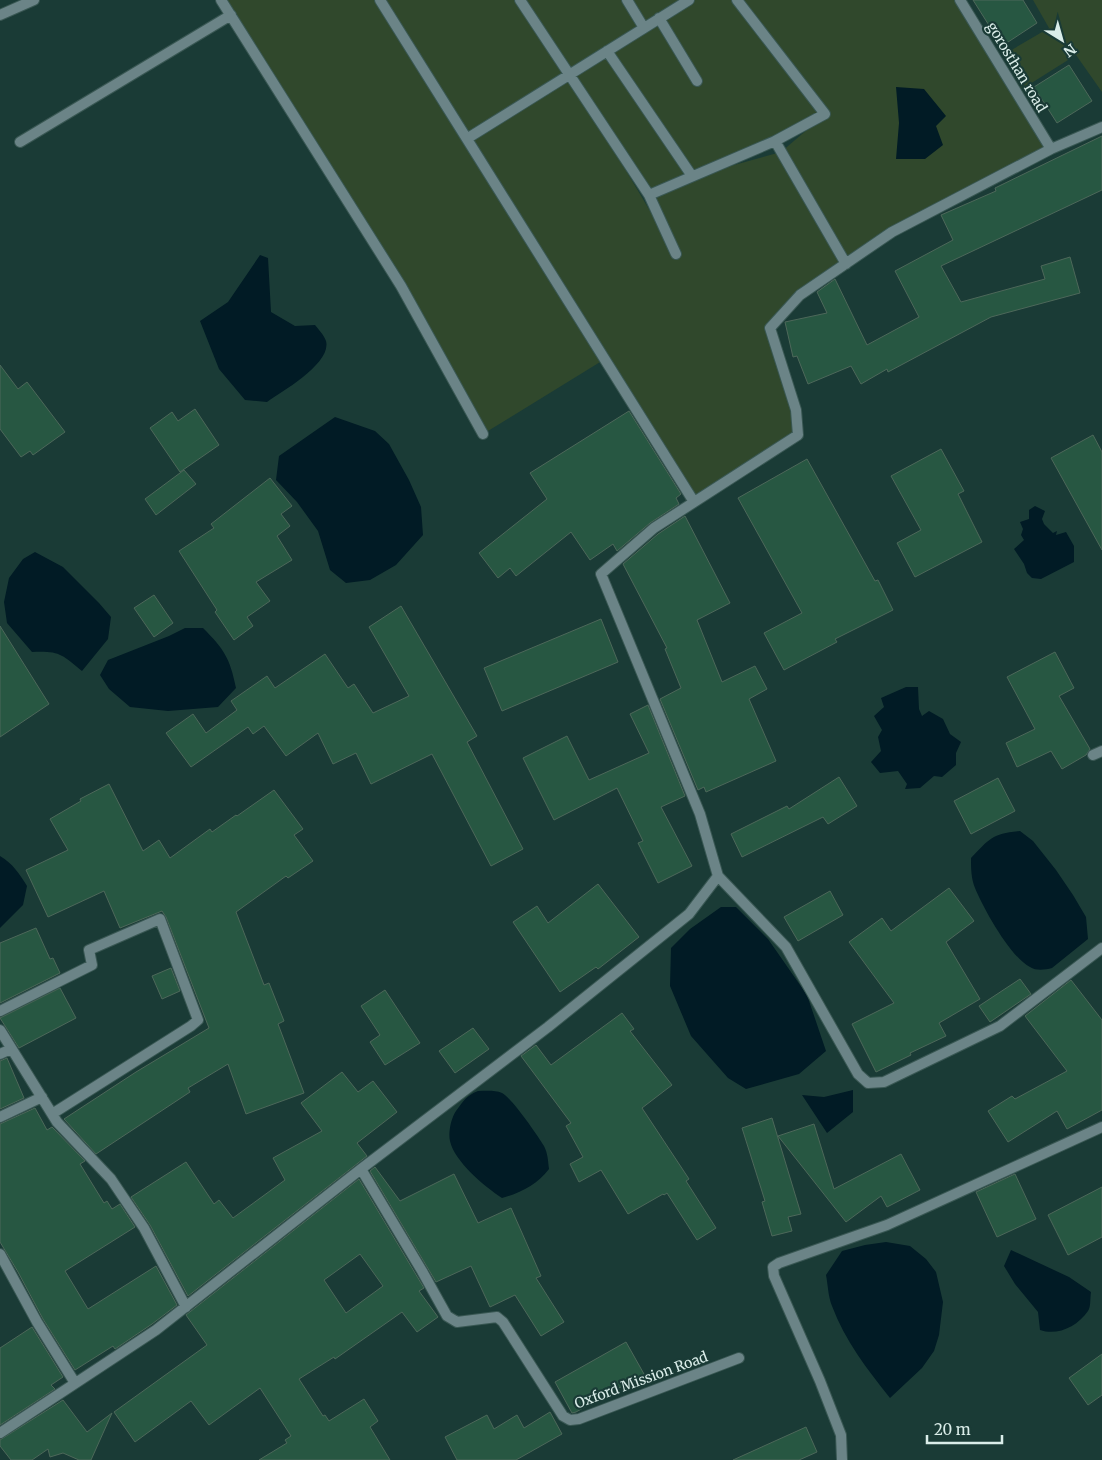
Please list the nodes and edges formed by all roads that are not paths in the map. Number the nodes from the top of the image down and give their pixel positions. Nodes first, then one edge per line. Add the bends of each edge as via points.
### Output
1 (34, 0) edge
2 (221, 0) edge
3 (380, 0) edge
4 (520, 0) edge
5 (627, 0) edge
6 (688, 0) edge
7 (737, 0) edge
8 (960, 0) edge
9 (0, 15) edge
10 (231, 15) junction
11 (659, 18) junction
12 (644, 28) junction
13 (607, 51) junction
14 (569, 75) junction
15 (697, 81) dead end
16 (1102, 127) edge
17 (468, 138) junction
18 (775, 141) junction
19 (20, 142) dead end
20 (1051, 149) junction
21 (692, 176) junction
22 (649, 195) junction
23 (676, 254) dead end
24 (846, 264) junction
25 (483, 434) dead end
26 (694, 502) junction
27 (718, 876) junction
28 (1102, 948) edge
29 (0, 1010) edge
30 (0, 1030) edge
31 (12, 1049) junction
32 (0, 1054) edge
33 (42, 1097) junction
34 (52, 1114) junction
35 (0, 1117) edge
36 (1102, 1127) edge
37 (361, 1169) junction
38 (0, 1254) edge
39 (186, 1307) junction
40 (739, 1358) dead end
41 (75, 1383) junction
42 (0, 1433) edge
43 (842, 1460) edge

1 - 9 street
2 - 10 street
3 - 17 street
4 - 14 street
5 - 12 street
6 - 11 street
7 - 18 street via 824,114
8 - 20 street, gorosthan road
10 - 19 street
10 - 25 street via 401,286
11 - 12 street
11 - 15 street
12 - 13 street
13 - 14 street
13 - 21 street
14 - 17 street
14 - 22 street
16 - 20 street
17 - 26 street
18 - 21 street
18 - 24 street
20 - 24 street via 892,232
21 - 22 street
22 - 23 street
24 - 26 street via 800,295 770,328 796,410 798,435
26 - 27 street via 654,528 601,574 700,814
27 - 28 street via 786,947 858,1074 868,1083 884,1082 1000,1026
27 - 37 street via 689,914 548,1027
29 - 34 street via 92,965 89,950 160,919 198,1020
30 - 31 street
31 - 32 street
31 - 33 street
33 - 34 street
33 - 35 street
34 - 39 street via 111,1179 144,1228
36 - 43 street via 887,1225 773,1267 841,1434
37 - 39 street
37 - 40 street, Oxford Mission Road via 447,1316 457,1322 497,1318 503,1322 563,1416 570,1420
38 - 41 street
39 - 41 street
41 - 42 street

